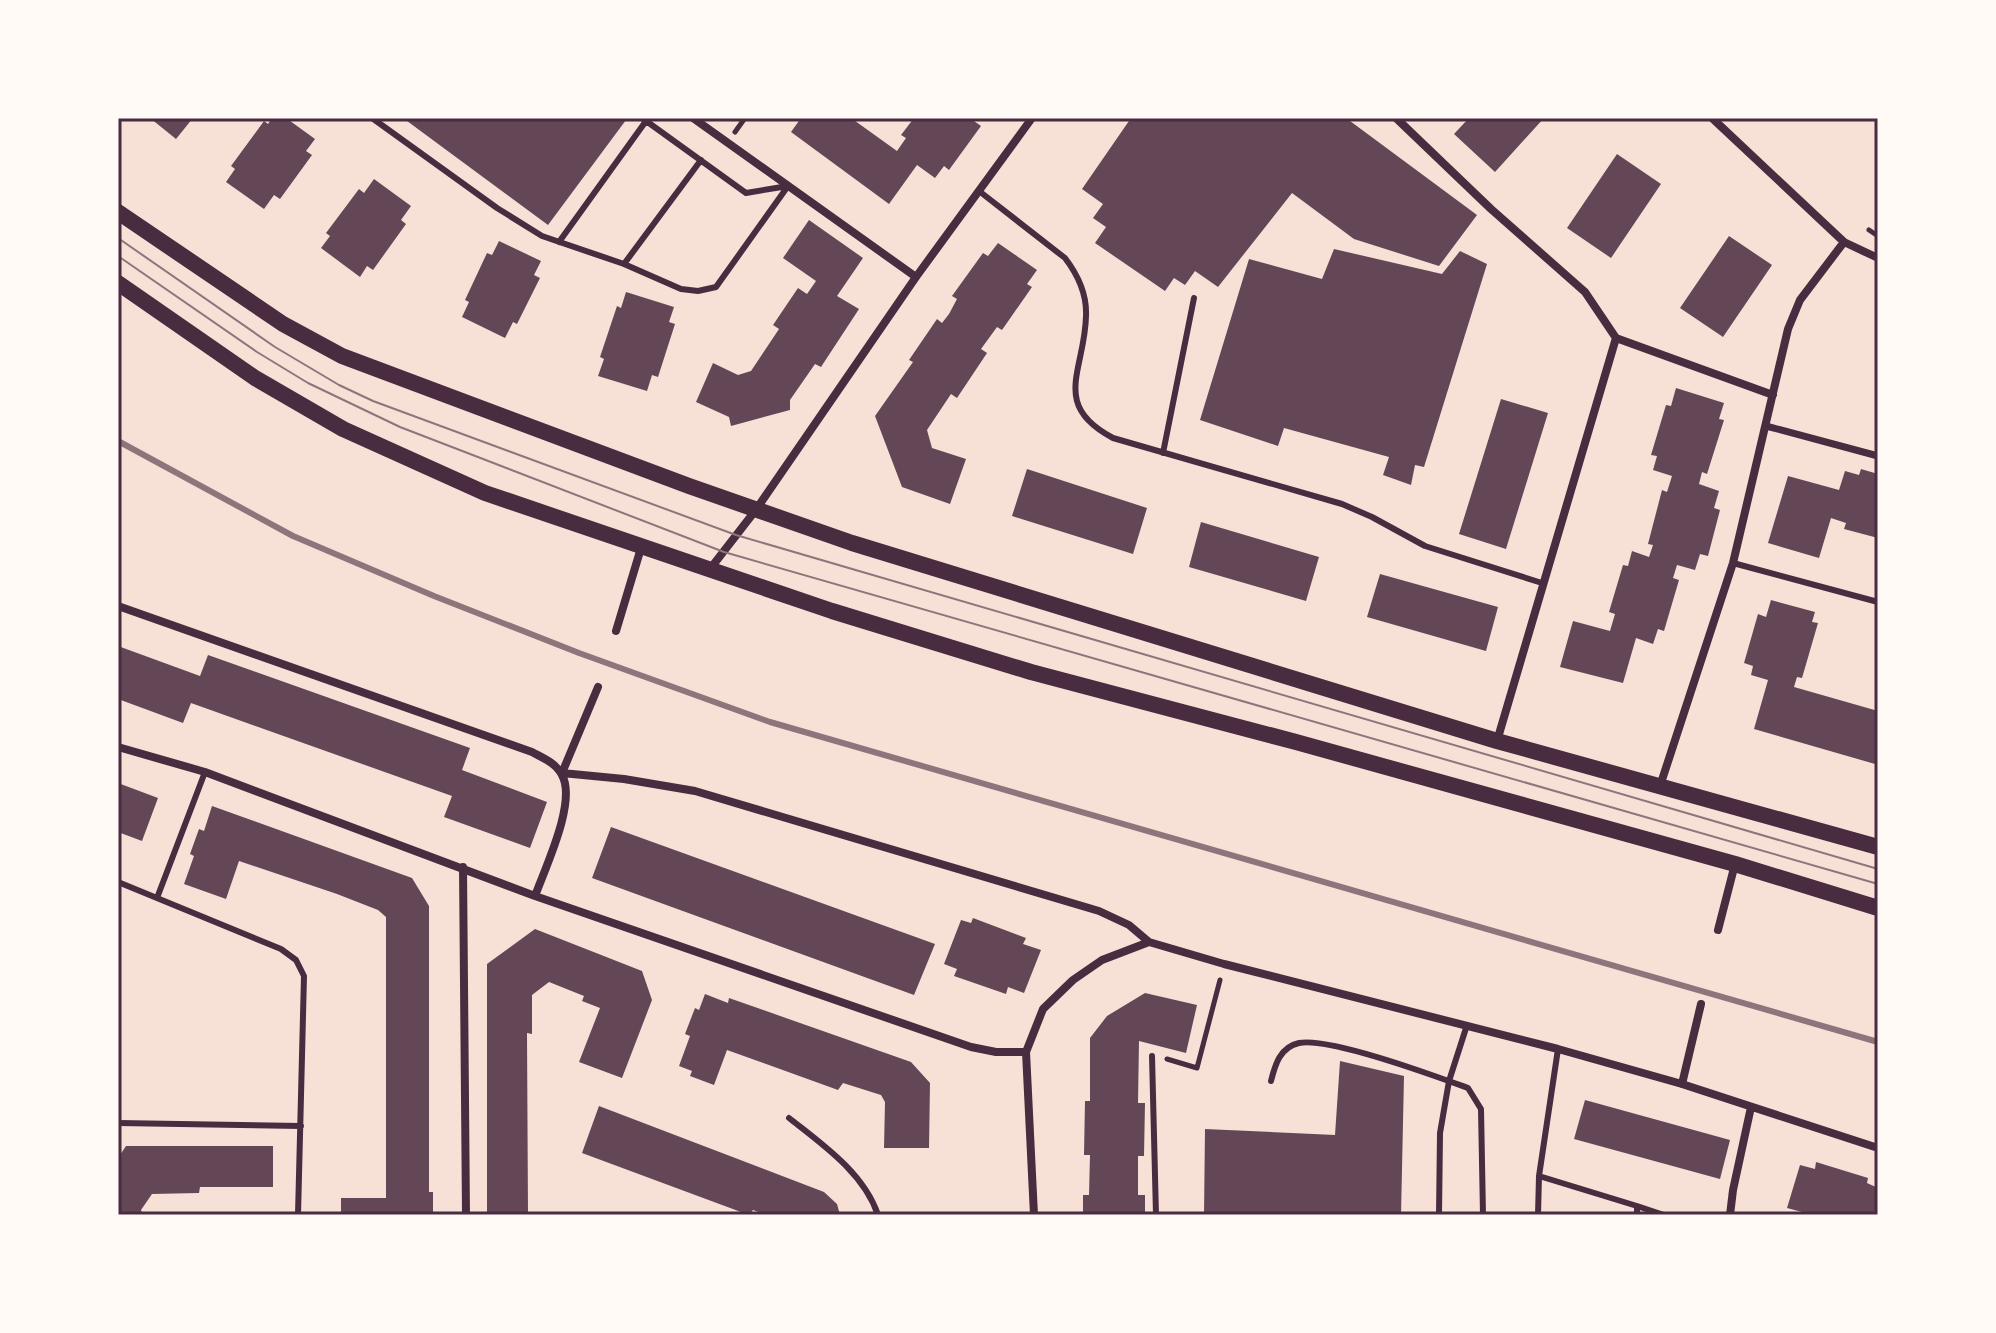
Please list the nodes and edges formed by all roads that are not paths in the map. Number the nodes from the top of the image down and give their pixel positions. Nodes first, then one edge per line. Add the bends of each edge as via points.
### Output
1 (372, 118) edge
2 (693, 118) edge
3 (1032, 118) edge
4 (1396, 118) edge
5 (1712, 118) edge
6 (644, 119) edge
7 (701, 160) junction
8 (788, 186) junction
9 (979, 191) junction
10 (118, 212) edge
11 (559, 242) junction
12 (1844, 242) junction
13 (1878, 258) edge
14 (624, 264) junction
15 (916, 277) junction
16 (118, 283) edge
17 (1194, 298) dead end
18 (1616, 338) junction
19 (1773, 395) junction
20 (1766, 426) junction
21 (1163, 453) junction
22 (1878, 456) edge
23 (755, 511) junction
24 (641, 548) junction
25 (1733, 563) junction
26 (709, 569) junction
27 (1542, 583) junction
28 (1878, 602) edge
29 (118, 606) edge
30 (616, 631) dead end
31 (598, 687) dead end
32 (1497, 741) junction
33 (118, 747) edge
34 (205, 772) junction
35 (562, 773) junction
36 (1660, 786) junction
37 (1878, 847) edge
38 (1735, 864) junction
39 (463, 867) junction
40 (118, 882) edge
41 (535, 896) junction
42 (157, 898) junction
43 (1878, 908) edge
44 (1718, 930) dead end
45 (1149, 942) junction
46 (1701, 1004) dead end
47 (1467, 1025) junction
48 (1558, 1049) junction
49 (1026, 1052) junction
50 (1152, 1056) road end
51 (1271, 1081) dead end
52 (1449, 1081) junction
53 (1682, 1084) junction
54 (1751, 1107) junction
55 (789, 1118) dead end
56 (118, 1123) edge
57 (301, 1126) junction
58 (1878, 1148) edge
59 (1539, 1176) junction
60 (1637, 1206) junction
61 (298, 1215) edge
62 (466, 1215) edge
63 (878, 1215) edge
64 (1034, 1215) edge
65 (1156, 1215) edge
66 (1439, 1215) edge
67 (1483, 1215) edge
68 (1538, 1215) edge
69 (1637, 1215) edge
70 (1664, 1215) edge
71 (1730, 1215) edge

1 - 11 lane via 497,208
2 - 8 street
3 - 9 street
4 - 18 street via 1585,292
5 - 12 street
6 - 7 lane
6 - 11 lane
7 - 8 lane via 746,193
7 - 14 lane
8 - 14 lane via 716,287 681,289
8 - 15 street
9 - 15 street
9 - 21 lane via 1065,258 1075,272 1086,316 1076,383 1083,417 1113,438
10 - 23 main road via 283,324 342,356
11 - 14 lane
12 - 13 street
12 - 19 street via 1800,300
15 - 23 street
16 - 24 main road via 255,378 343,429 485,493
17 - 21 lane
18 - 19 street
18 - 27 street
19 - 20 street
20 - 22 street
20 - 25 street
21 - 27 lane via 1342,504 1425,546
23 - 26 street
23 - 32 main road
24 - 26 main road
24 - 30 street
25 - 28 lane
25 - 36 street
26 - 38 main road via 1031,672
27 - 32 street
29 - 35 street via 532,752
31 - 35 street
32 - 36 main road
33 - 34 street
34 - 39 street
34 - 42 lane
35 - 41 street via 563,813
35 - 45 street via 695,791 1099,911
36 - 37 main road
38 - 43 main road
38 - 44 street
39 - 41 street
39 - 62 street
40 - 42 lane
41 - 49 street via 971,1047
42 - 57 lane via 296,960 304,976
45 - 47 street
45 - 49 street via 1102,960 1073,980 1043,1009
46 - 53 street
47 - 48 street
47 - 52 lane
48 - 53 street
48 - 59 lane
49 - 64 street
50 - 65 lane
51 - 52 lane via 1284,1051 1298,1043 1318,1043
52 - 66 lane via 1440,1133
52 - 67 lane via 1468,1088 1481,1109
53 - 54 street
54 - 58 street
54 - 71 street
55 - 63 lane via 835,1155
56 - 57 lane
57 - 61 lane
59 - 60 lane
59 - 68 lane
60 - 69 lane
60 - 70 lane

